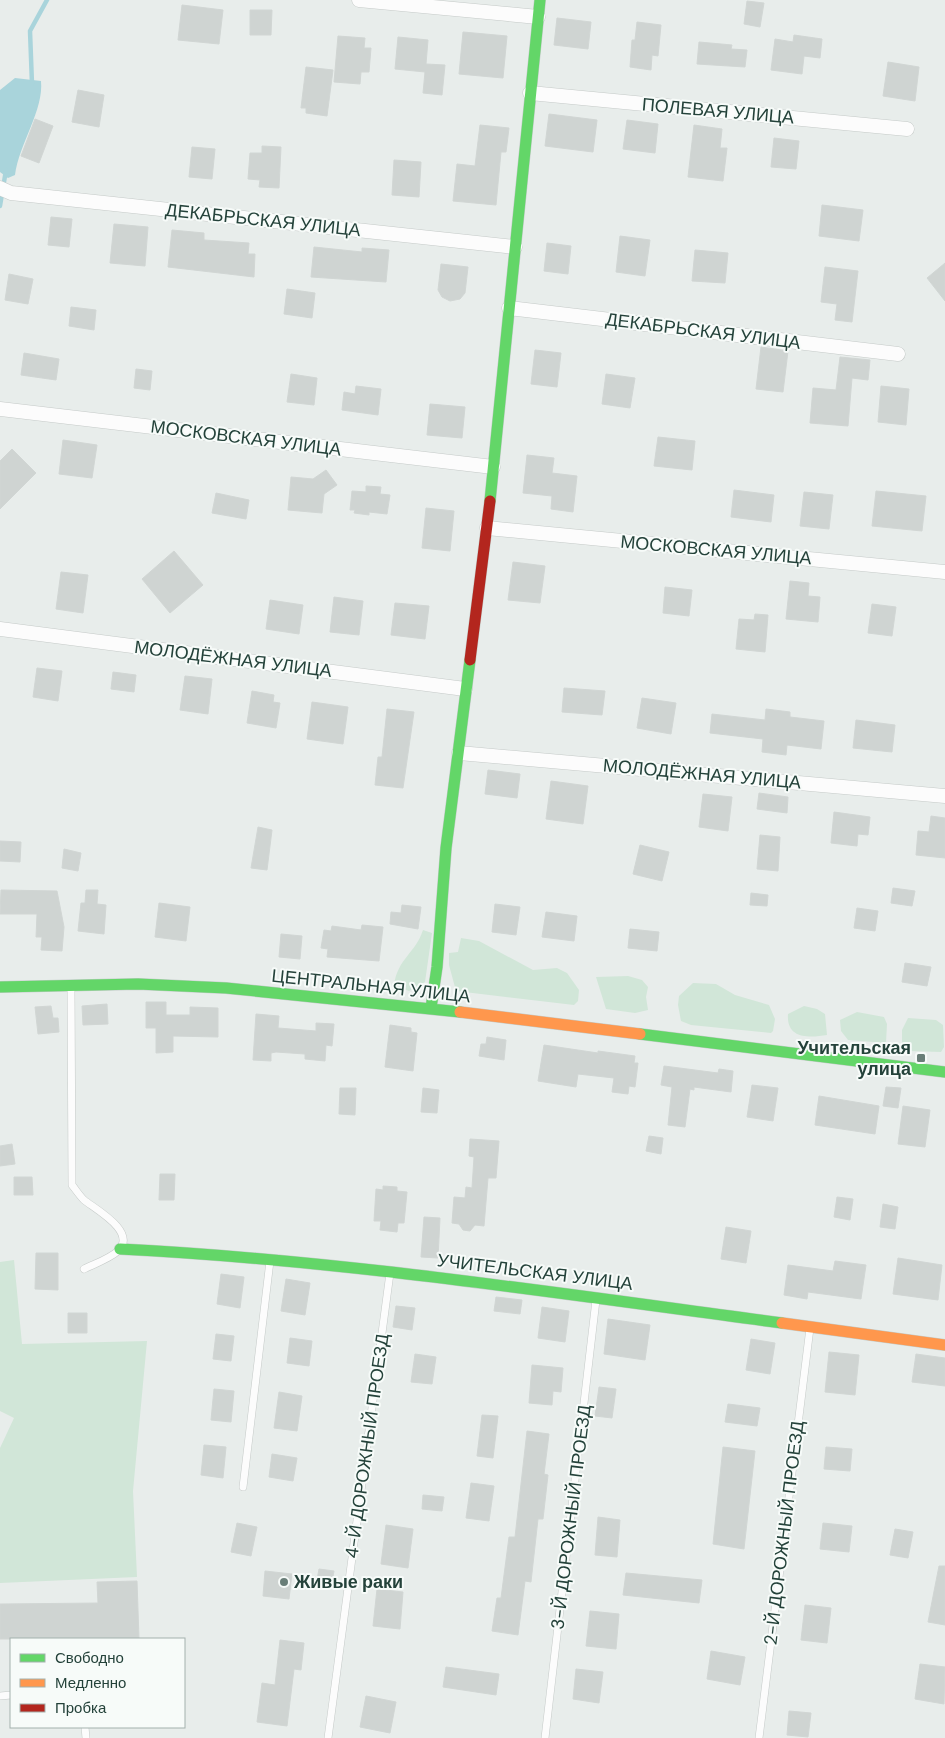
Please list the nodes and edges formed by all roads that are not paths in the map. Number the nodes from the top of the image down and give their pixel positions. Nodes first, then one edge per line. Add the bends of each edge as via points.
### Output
1 (359, 0) edge
2 (540, 0) edge
3 (538, 17) junction
4 (530, 93) junction
5 (907, 129) dead end
6 (5, 190) edge
7 (515, 247) junction
8 (509, 308) junction
9 (898, 354) dead end
10 (0, 409) edge
11 (492, 467) junction
12 (487, 528) junction
13 (945, 572) edge
14 (0, 629) edge
15 (465, 689) junction
16 (459, 753) junction
17 (945, 796) edge
18 (71, 984) junction
19 (0, 987) edge
20 (432, 1008) junction
21 (945, 1072) edge
22 (120, 1249) junction
23 (270, 1258) junction
24 (84, 1269) dead end
25 (390, 1272) junction
26 (597, 1297) junction
27 (810, 1328) junction
28 (945, 1345) edge
29 (243, 1487) dead end
30 (328, 1738) edge
31 (546, 1738) edge
32 (759, 1738) edge

1 - 3 street
2 - 3 street
3 - 4 street
4 - 5 street, ПОЛЕВАЯ УЛИЦА
4 - 7 street
6 - 7 street, ДЕКАБРЬСКАЯ УЛИЦА
7 - 8 street
8 - 9 street, ДЕКАБРЬСКАЯ УЛИЦА
8 - 11 street
10 - 11 street, МОСКОВСКАЯ УЛИЦА
11 - 12 street
12 - 13 street, МОСКОВСКАЯ УЛИЦА
12 - 15 street
14 - 15 street, МОЛОДЁЖНАЯ УЛИЦА
15 - 16 street
16 - 17 street, МОЛОДЁЖНАЯ УЛИЦА
16 - 20 street via 446,848
18 - 19 street, ЦЕНТРАЛЬНАЯ УЛИЦА
18 - 20 street, ЦЕНТРАЛЬНАЯ УЛИЦА via 226,988
18 - 22 lane via 72,1185 116,1225 122,1240
20 - 21 street, ЦЕНТРАЛЬНАЯ УЛИЦА
22 - 23 street, УЧИТЕЛЬСКАЯ УЛИЦА
22 - 24 lane
23 - 25 street, УЧИТЕЛЬСКАЯ УЛИЦА
23 - 29 lane
25 - 26 street, УЧИТЕЛЬСКАЯ УЛИЦА
25 - 30 lane, 4-Й ДОРОЖНЫЙ ПРОЕЗД
26 - 27 street, УЧИТЕЛЬСКАЯ УЛИЦА
26 - 31 lane, 3-Й ДОРОЖНЫЙ ПРОЕЗД
27 - 28 street, УЧИТЕЛЬСКАЯ УЛИЦА
27 - 32 lane, 2-Й ДОРОЖНЫЙ ПРОЕЗД

